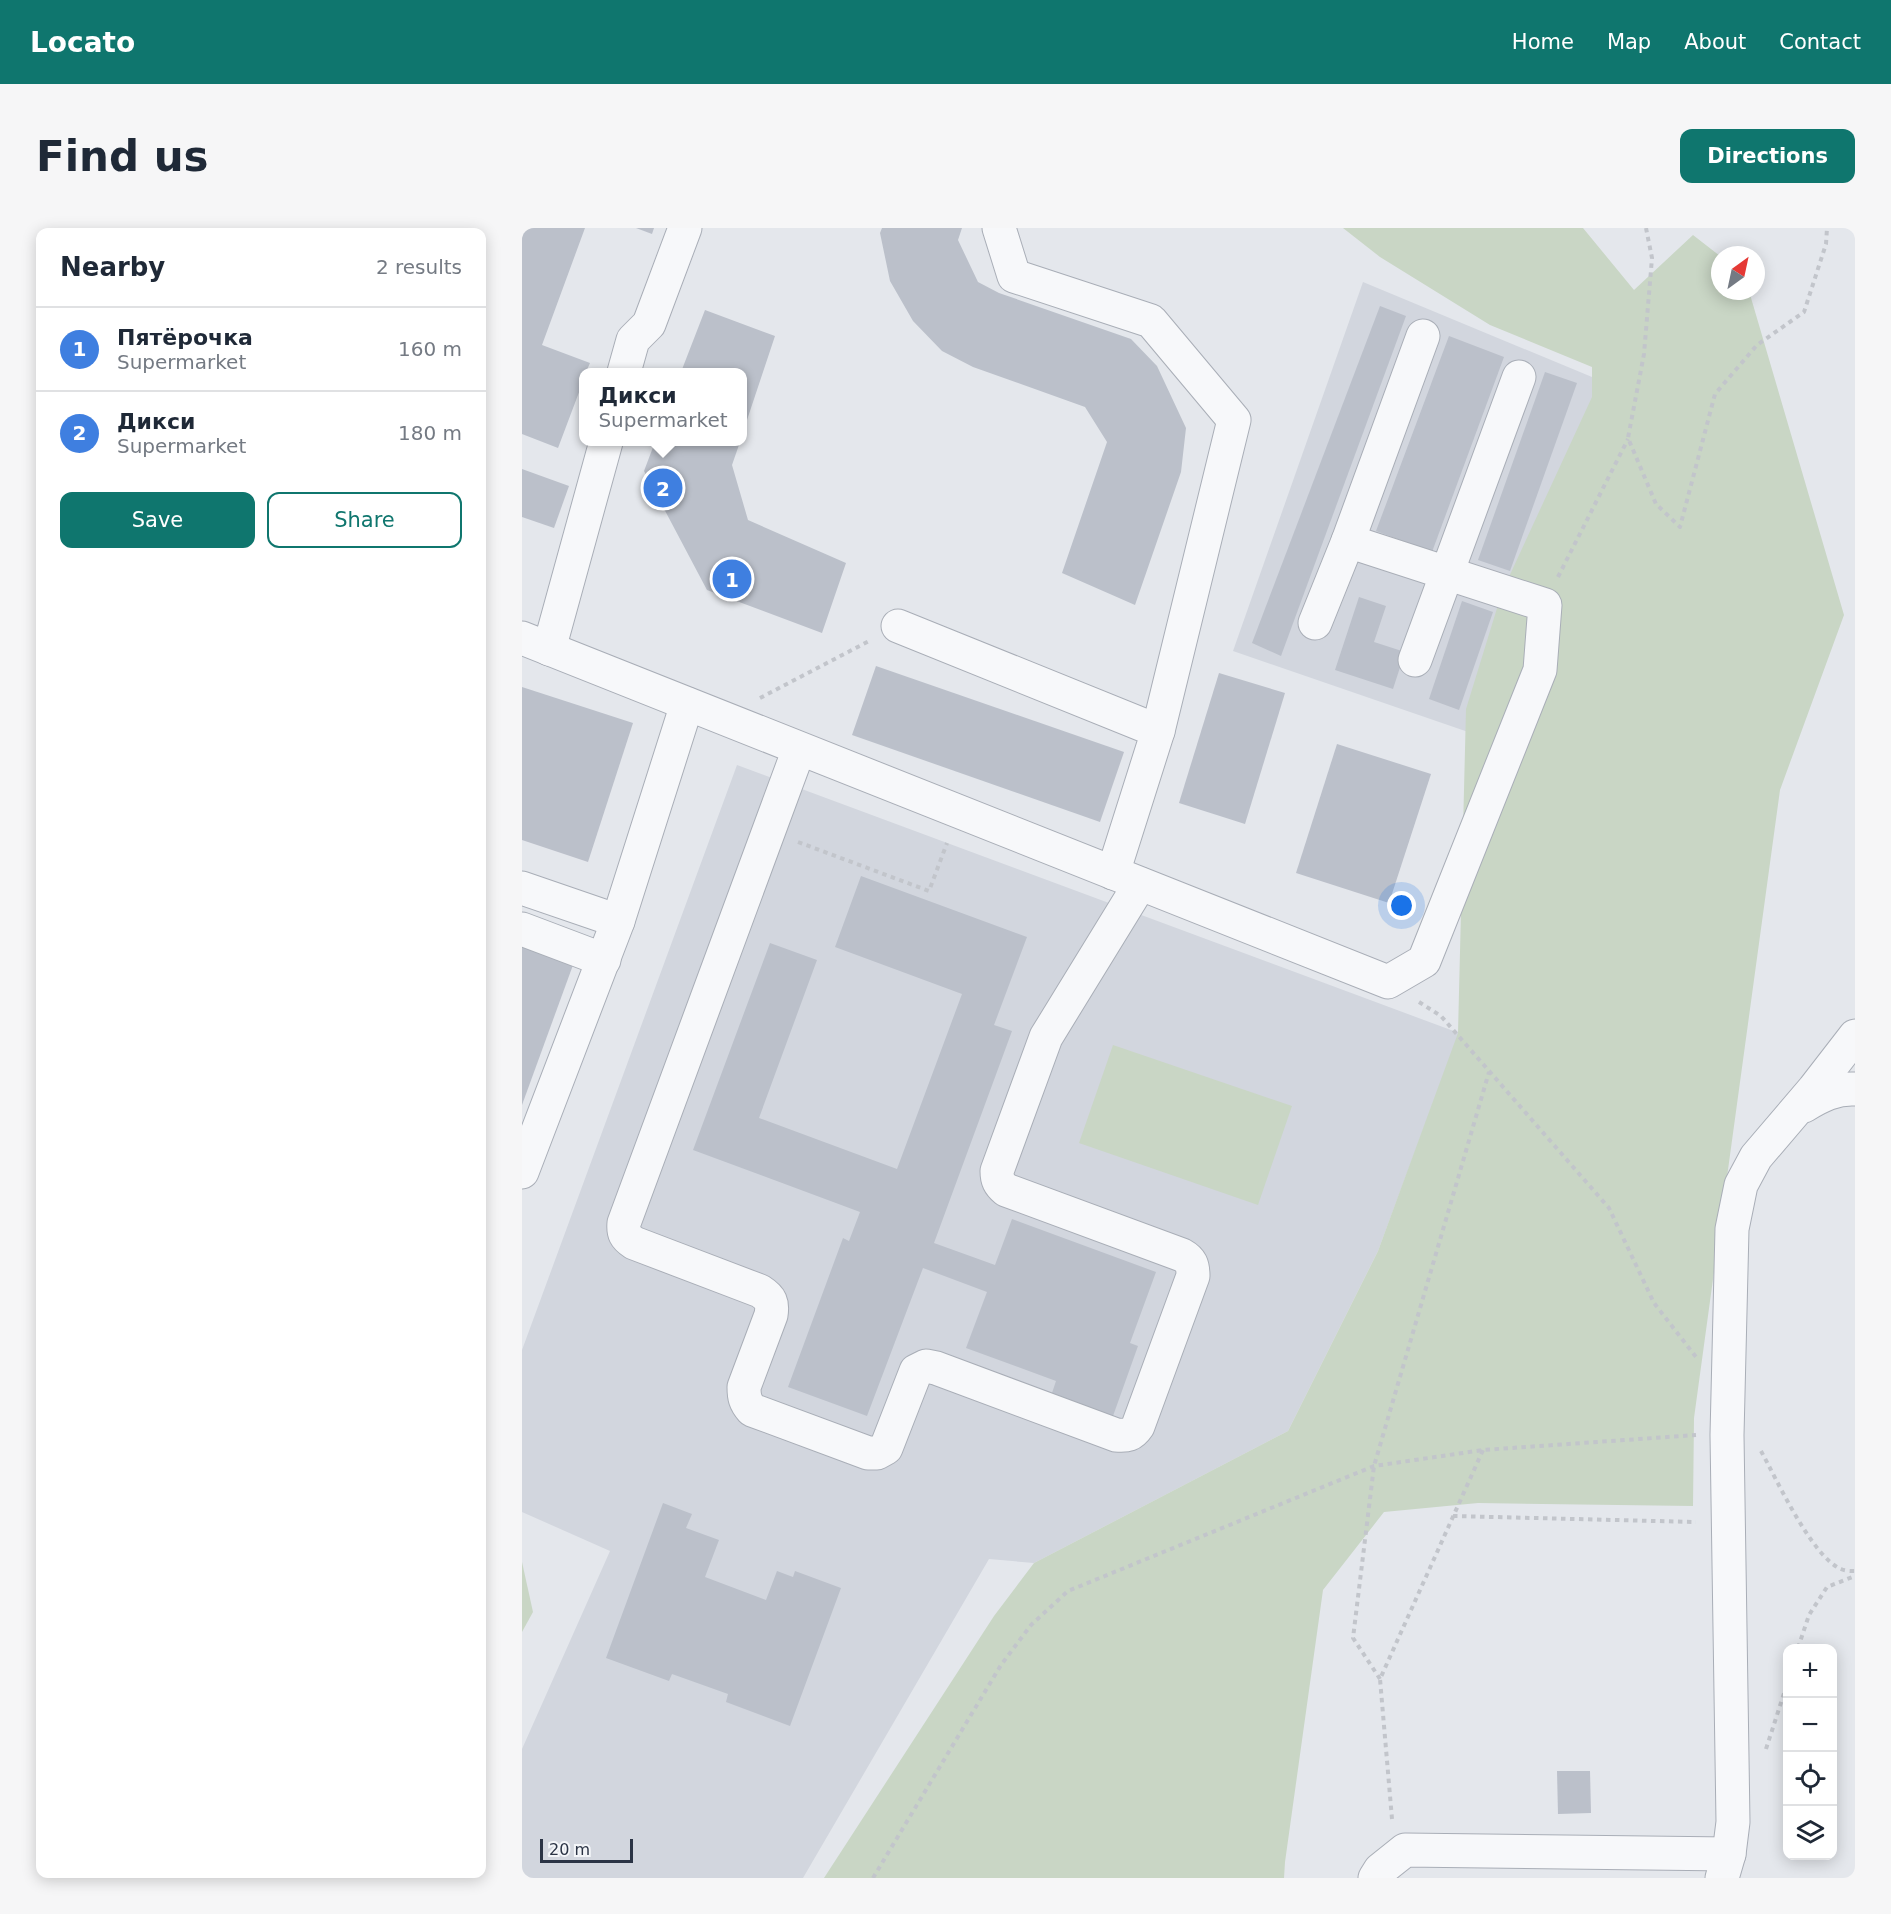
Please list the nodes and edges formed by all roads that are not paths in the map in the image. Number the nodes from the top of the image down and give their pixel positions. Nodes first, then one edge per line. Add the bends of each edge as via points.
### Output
1 (685, 228) edge
2 (999, 228) edge
3 (1423, 336) dead end
4 (625, 368) edge
5 (1519, 377) dead end
6 (604, 446) edge
7 (1348, 541) junction
8 (1448, 574) junction
9 (1316, 623) dead end
10 (898, 626) road end
11 (536, 644) edge
12 (1416, 660) dead end
13 (687, 704) junction
14 (1158, 731) junction
15 (799, 749) junction
16 (1126, 878) junction
17 (522, 888) edge
18 (618, 921) junction
19 (522, 929) edge
20 (604, 960) junction
21 (1855, 1036) edge
22 (1855, 1089) edge
23 (1790, 1116) junction
24 (522, 1172) edge
25 (1725, 1866) edge
26 (1376, 1878) edge

1 - 4 street via 649,324 633,340
2 - 14 street via 1014,276 1151,321 1234,420
3 - 7 street
5 - 8 street
6 - 11 street
7 - 8 street
7 - 9 street
8 - 12 street
8 - 16 street via 1545,605 1540,670 1424,961 1388,982
10 - 14 street
11 - 13 street
13 - 15 street
13 - 18 street
14 - 16 street
15 - 16 street
15 - 16 street via 623,1232 634,1243 769,1297 771,1315 744,1387 752,1410 877,1453 886,1448 916,1371 926,1366 1116,1435 1125,1436 1138,1426 1193,1276 1189,1260 1006,1190 997,1178 1046,1037
17 - 18 street
18 - 20 street
19 - 20 street
20 - 24 street
21 - 23 street
22 - 23 street via 1842,1088 1819,1097
23 - 25 street via 1756,1157 1741,1185 1732,1229 1727,1435 1733,1822
25 - 26 street via 1405,1850

